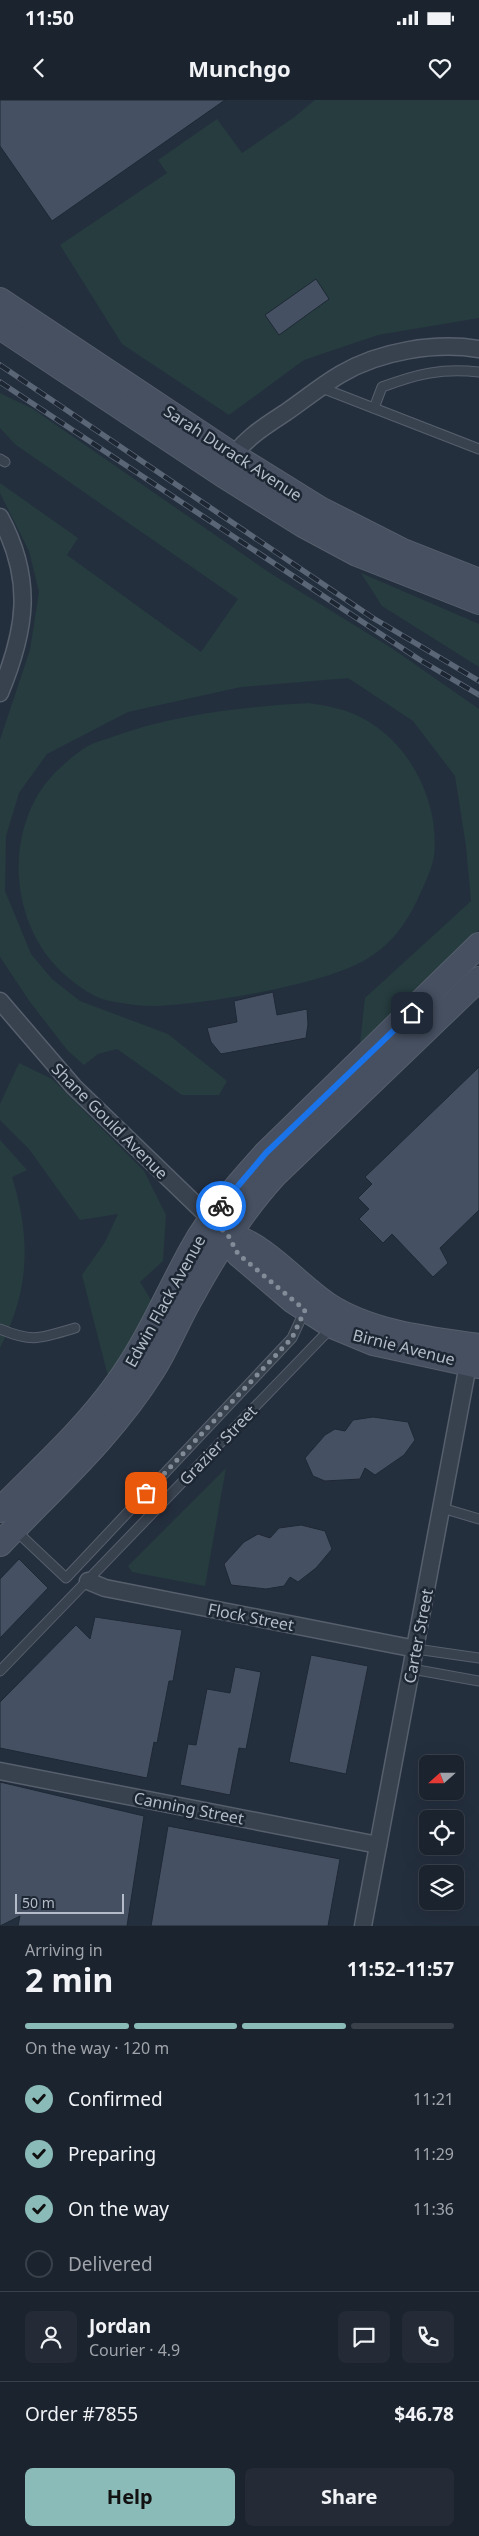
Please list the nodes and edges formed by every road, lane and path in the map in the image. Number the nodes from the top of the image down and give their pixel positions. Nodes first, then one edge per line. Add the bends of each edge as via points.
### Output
1 (1, 296) edge
2 (0, 327) edge
3 (479, 349) edge
4 (479, 372) edge
5 (322, 388) junction
6 (374, 408) junction
7 (479, 449) edge
8 (228, 465) junction
9 (0, 517) edge
10 (479, 581) edge
11 (479, 602) edge
12 (0, 694) edge
13 (479, 945) edge
14 (479, 979) edge
15 (0, 1000) edge
16 (220, 1227) junction
17 (322, 1316) junction
18 (75, 1328) dead end
19 (0, 1329) edge
20 (474, 1355) edge
21 (442, 1508) junction
22 (0, 1510) edge
23 (479, 1519) edge
24 (7, 1536) edge
25 (88, 1580) junction
26 (416, 1649) junction
27 (479, 1658) edge
28 (412, 1669) junction
29 (0, 1671) edge
30 (479, 1680) edge
31 (0, 1771) edge
32 (378, 1845) junction
33 (363, 1926) edge

1 - 8 street, Sarah Durack Avenue
2 - 8 street, Sarah Durack Avenue
3 - 5 street via 420,349 376,359 342,374
4 - 6 lane via 455,370 415,374 382,387
5 - 6 lane
5 - 8 street via 264,427
6 - 7 lane
8 - 10 street, Sarah Durack Avenue via 403,551
8 - 11 street, Sarah Durack Avenue via 304,525 357,554
9 - 12 street via 13,542 24,595 23,622 17,648
13 - 16 street, Edwin Flack Avenue via 266,1153 234,1188
14 - 16 street, Edwin Flack Avenue via 276,1174 249,1204
15 - 16 street, Shane Gould Avenue via 74,1087
16 - 17 street, Birnie Avenue via 248,1241
16 - 22 street, Edwin Flack Avenue via 193,1248 149,1332 116,1385 87,1420
16 - 24 street, Edwin Flack Avenue via 191,1297 136,1394 105,1436
17 - 20 street, Birnie Avenue via 355,1319
17 - 24 lane via 292,1338 66,1578
17 - 25 lane, Grazier Street
18 - 19 lane via 33,1339 20,1338
20 - 21 street, Carter Street
21 - 23 lane
21 - 26 street, Carter Street
25 - 26 street, Flock Street via 105,1588
25 - 29 lane, Grazier Street
26 - 27 lane
26 - 28 street, Carter Street
28 - 30 lane
28 - 32 street, Carter Street
31 - 32 street, Canning Street
32 - 33 street, Carter Street

